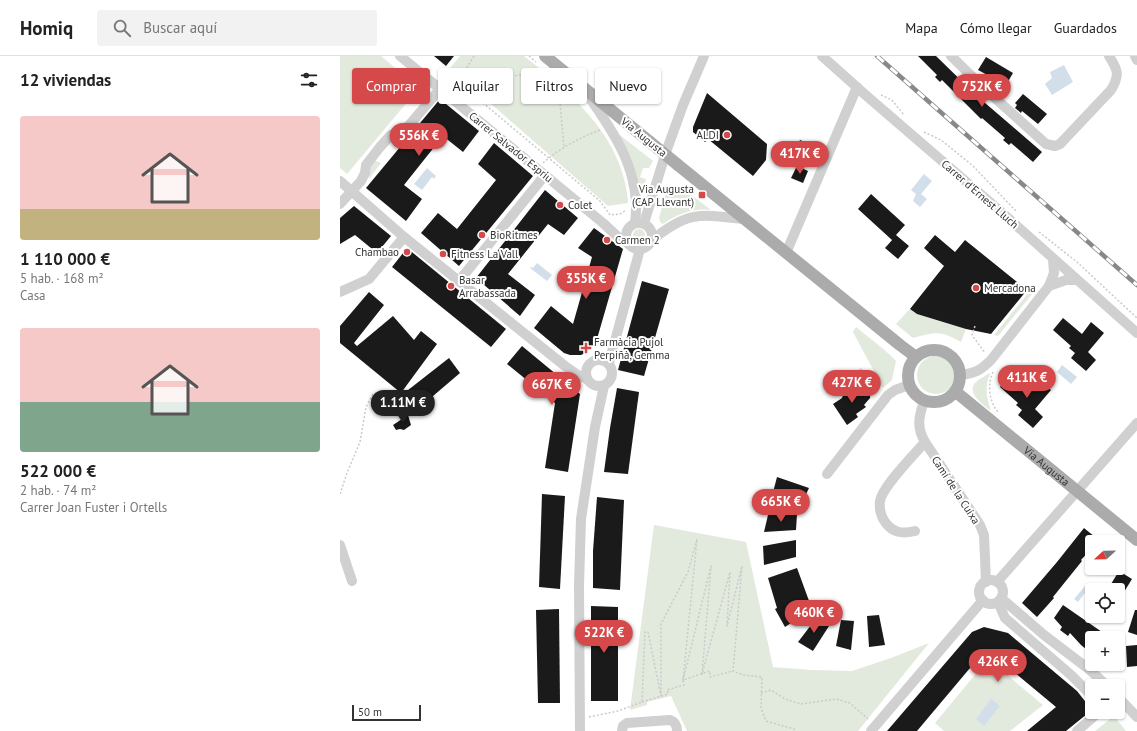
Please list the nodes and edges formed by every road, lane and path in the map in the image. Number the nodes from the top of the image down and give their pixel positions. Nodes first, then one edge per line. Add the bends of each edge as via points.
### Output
1 (400, 56) edge
2 (474, 56) edge
3 (545, 56) edge
4 (704, 56) edge
5 (822, 56) edge
6 (951, 56) edge
7 (1109, 56) edge
8 (1135, 56) edge
9 (1137, 60) edge
10 (467, 68) edge
11 (559, 68) edge
12 (438, 87) edge
13 (856, 87) junction
14 (438, 91) edge
15 (587, 91) edge
16 (877, 93) dead end
17 (587, 94) edge
18 (458, 104) edge
19 (484, 104) edge
20 (584, 106) dead end
21 (905, 115) dead end
22 (602, 129) dead end
23 (920, 129) dead end
24 (564, 148) junction
25 (549, 158) junction
26 (537, 168) junction
27 (545, 175) junction
28 (340, 181) edge
29 (351, 191) junction
30 (340, 204) edge
31 (627, 209) dead end
32 (1019, 214) dead end
33 (743, 219) junction
34 (604, 223) junction
35 (640, 223) junction
36 (1034, 228) dead end
37 (627, 230) junction
38 (404, 237) junction
39 (652, 240) junction
40 (629, 244) junction
41 (640, 249) junction
42 (786, 253) junction
43 (1052, 259) junction
44 (1077, 280) junction
45 (459, 281) junction
46 (1048, 286) junction
47 (340, 292) edge
48 (1137, 318) edge
49 (975, 326) dead end
50 (1137, 333) edge
51 (916, 357) junction
52 (991, 360) junction
53 (609, 363) junction
54 (961, 375) junction
55 (587, 379) junction
56 (909, 385) junction
57 (604, 386) junction
58 (956, 392) junction
59 (389, 396) dead end
60 (924, 401) junction
61 (1001, 414) dead end
62 (1137, 423) edge
63 (925, 442) junction
64 (828, 474) dead end
65 (1078, 491) junction
66 (340, 494) edge
67 (915, 531) dead end
68 (1137, 540) edge
69 (340, 545) edge
70 (352, 581) dead end
71 (986, 582) junction
72 (997, 582) junction
73 (983, 600) junction
74 (1000, 600) junction
75 (733, 671) junction
76 (702, 674) junction
77 (1099, 679) edge
78 (683, 680) junction
79 (1085, 689) edge
80 (761, 692) junction
81 (661, 696) junction
82 (642, 702) junction
83 (1125, 704) edge
84 (580, 717) junction
85 (1137, 717) edge
86 (1092, 719) edge
87 (877, 729) edge
88 (580, 731) edge
89 (622, 731) edge
90 (677, 731) edge
91 (795, 731) edge
92 (1077, 731) edge

1 - 12 street, Carrer Salvador Espriu
2 - 10 path
3 - 11 main road, Via Augusta
4 - 35 street via 683,105
5 - 13 street, Carrer d'Ernest Lluch
6 - 7 street via 1046,144 1055,146 1060,144 1117,81 1118,74
8 - 9 street
13 - 42 street
13 - 43 street, Carrer d'Ernest Lluch
14 - 29 street via 405,130 391,135 380,147 366,165 360,181
15 - 33 main road, Via Augusta, bridge
16 - 21 path via 892,100
17 - 35 street via 618,140 627,160 635,187
18 - 26 street, Carrer Salvador Espriu
19 - 25 path
20 - 24 path via 558,80
22 - 24 path
23 - 32 path via 941,140 973,166
24 - 25 path
25 - 26 path
25 - 31 path via 600,201 610,215 620,214
26 - 27 street, Carrer Salvador Espriu
27 - 34 street, Carrer Salvador Espriu
27 - 45 street
28 - 29 street
29 - 30 street
29 - 38 street
33 - 39 street via 690,217 674,224
33 - 42 main road, Via Augusta
34 - 37 street, Carrer Salvador Espriu
34 - 40 street, Carrer Salvador Espriu via 618,238
35 - 37 street
35 - 39 street via 650,229
36 - 48 path via 1077,262
37 - 40 street
38 - 45 street
38 - 47 street via 370,279
39 - 41 street
40 - 41 street
41 - 53 street
42 - 51 main road, Via Augusta
43 - 44 street, Carrer d'Ernest Lluch
43 - 46 street via 1054,273
44 - 46 street via 1066,280
44 - 50 street, Carrer d'Ernest Lluch
45 - 55 street via 578,376
46 - 52 street
49 - 52 path via 972,335
51 - 54 main road via 931,350 947,352 956,361
51 - 56 main road via 908,371
52 - 54 street via 974,373
52 - 61 path via 998,365 991,377 989,390 993,404
53 - 55 street via 601,360 592,362 585,372
53 - 57 street via 612,376
54 - 58 main road
55 - 57 street via 594,386
56 - 60 main road
56 - 64 street via 888,395
57 - 84 street via 581,519
58 - 60 main road via 940,402
58 - 65 main road, Via Augusta
59 - 66 path via 373,394 366,407 360,442
60 - 63 street, Camí de la Cuixa via 918,424
62 - 65 street
63 - 67 street via 884,491 880,502 880,512 889,528 897,532
63 - 71 street, Camí de la Cuixa via 980,525 984,535
65 - 68 main road, Via Augusta
65 - 72 street
69 - 70 street
71 - 72 street
71 - 73 street via 980,590
72 - 74 street via 1003,591
73 - 74 street via 990,604
73 - 87 street
74 - 77 street
74 - 79 street via 1004,618
75 - 76 path via 710,677 710,671
75 - 76 path via 742,566 727,626 730,572
75 - 80 path via 762,677
76 - 78 path
76 - 78 path via 711,566
78 - 81 path via 684,685 667,690 668,694
78 - 81 path via 697,539 688,572 661,624
80 - 87 path via 771,690 785,699 801,704 836,699 850,703
80 - 91 path via 761,708 766,721
81 - 82 path
81 - 82 path via 648,632 645,632
82 - 84 path via 618,710
83 - 85 street
84 - 88 street
86 - 92 street
89 - 90 street via 627,723 670,720 677,726

